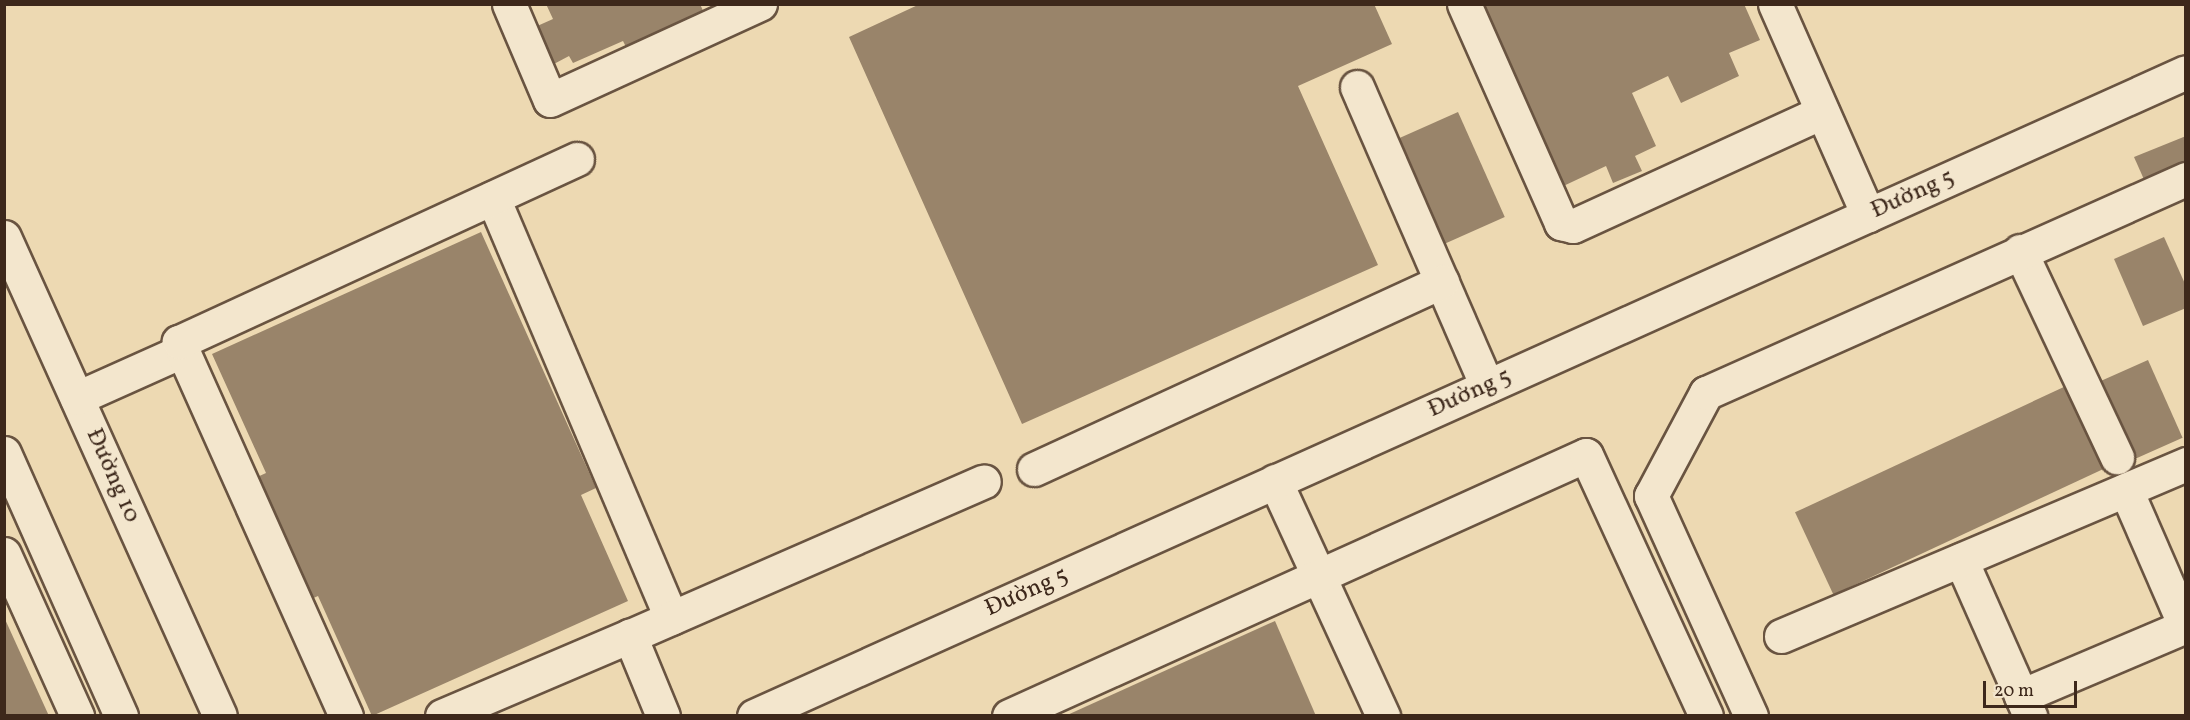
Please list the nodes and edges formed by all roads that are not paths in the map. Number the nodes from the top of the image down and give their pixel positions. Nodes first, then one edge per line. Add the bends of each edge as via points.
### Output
1 (509, 4) edge
2 (760, 4) edge
3 (1464, 4) edge
4 (1775, 4) edge
5 (2186, 72) edge
6 (1357, 87) dead end
7 (1822, 112) junction
8 (577, 159) dead end
9 (2186, 180) edge
10 (493, 198) junction
11 (1868, 215) junction
12 (4, 237) edge
13 (2020, 251) junction
14 (1442, 281) junction
15 (182, 351) junction
16 (1487, 386) junction
17 (77, 398) junction
18 (4, 453) edge
19 (2117, 458) dead end
20 (2186, 464) edge
21 (1034, 469) dead end
22 (984, 481) dead end
23 (1275, 481) junction
24 (2126, 490) junction
25 (4, 554) edge
26 (1961, 560) junction
27 (1319, 576) junction
28 (67, 594) junction
29 (30, 610) junction
30 (671, 618) junction
31 (2185, 627) edge
32 (630, 636) junction
33 (1781, 636) dead end
34 (2026, 706) edge
35 (77, 716) edge
36 (121, 716) edge
37 (220, 716) edge
38 (346, 716) edge
39 (442, 716) edge
40 (663, 716) edge
41 (754, 716) edge
42 (1009, 716) edge
43 (1383, 716) edge
44 (1706, 716) edge
45 (1751, 716) edge

1 - 2 street via 550,100
3 - 7 street via 1561,223 1573,226
4 - 7 street
5 - 11 street, Đường 5
6 - 14 street
7 - 11 street
8 - 10 street
9 - 13 street
10 - 15 street via 179,342
10 - 30 street
11 - 16 street, Đường 5
12 - 17 street, Đường 10
13 - 19 street
13 - 45 street via 1706,393 1651,496
14 - 16 street
14 - 21 street
15 - 17 street
15 - 38 street
16 - 23 street, Đường 5
17 - 37 street, Đường 10
18 - 28 street
20 - 24 street
22 - 30 street
23 - 27 street
23 - 41 street, Đường 5
24 - 26 street
24 - 31 street
25 - 29 street
26 - 33 street
26 - 34 street
27 - 42 street
27 - 43 street
27 - 44 street via 1586,455
28 - 29 street
28 - 36 street
29 - 35 street
30 - 32 street
31 - 34 street
32 - 39 street
32 - 40 street

